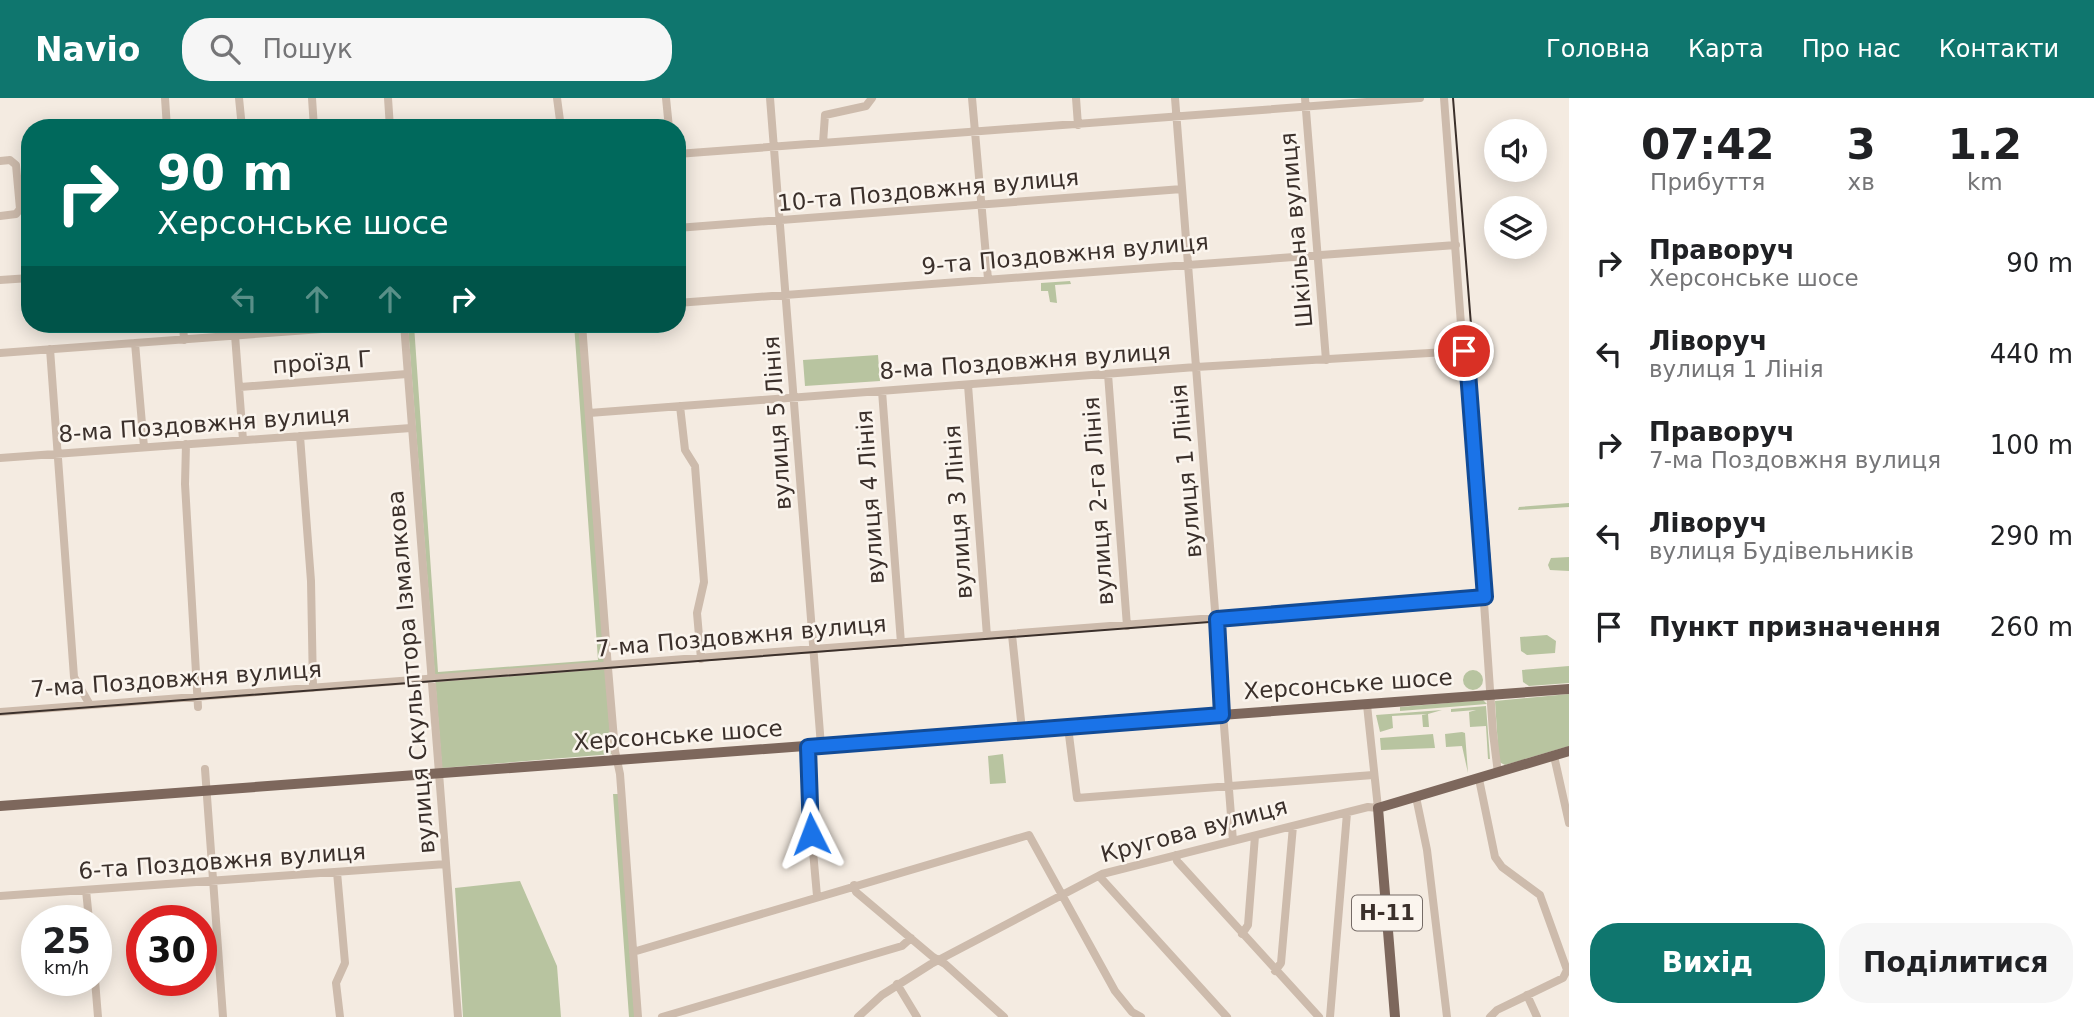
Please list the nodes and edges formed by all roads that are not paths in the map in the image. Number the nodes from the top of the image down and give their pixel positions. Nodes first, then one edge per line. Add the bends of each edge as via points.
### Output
1 (165, 98) edge
2 (239, 98) edge
3 (312, 98) edge
4 (388, 98) edge
5 (557, 98) edge
6 (666, 98) edge
7 (770, 98) edge
8 (872, 98) edge
9 (972, 98) edge
10 (1076, 98) edge
11 (1175, 98) edge
12 (1420, 98) edge
13 (1444, 98) edge
14 (1305, 102) edge
15 (1176, 115) junction
16 (166, 119) edge
17 (241, 119) edge
18 (313, 119) edge
19 (389, 119) edge
20 (560, 119) edge
21 (668, 119) edge
22 (1078, 125) junction
23 (975, 132) junction
24 (823, 143) junction
25 (774, 147) junction
26 (686, 153) edge
27 (0, 161) edge
28 (1182, 189) junction
29 (982, 204) junction
30 (0, 216) edge
31 (780, 221) junction
32 (686, 227) edge
33 (1456, 245) junction
34 (1318, 254) junction
35 (1187, 264) junction
36 (21, 279) edge
37 (988, 279) junction
38 (0, 280) edge
39 (787, 296) junction
40 (686, 302) edge
41 (184, 333) edge
42 (241, 333) edge
43 (405, 333) edge
44 (583, 333) edge
45 (235, 335) junction
46 (184, 340) junction
47 (135, 343) junction
48 (50, 349) junction
49 (1464, 351) junction
50 (0, 353) edge
51 (1325, 360) junction
52 (1196, 367) junction
53 (407, 374) junction
54 (1108, 374) junction
55 (968, 386) junction
56 (240, 387) junction
57 (882, 391) junction
58 (794, 397) junction
59 (680, 405) junction
60 (589, 413) junction
61 (411, 428) junction
62 (300, 436) junction
63 (243, 440) junction
64 (186, 444) junction
65 (144, 447) junction
66 (59, 454) junction
67 (0, 458) edge
68 (1485, 597) junction
69 (1217, 619) junction
70 (1127, 626) junction
71 (1012, 635) junction
72 (987, 636) junction
73 (901, 643) junction
74 (814, 650) junction
75 (701, 659) junction
76 (608, 667) junction
77 (430, 679) junction
78 (313, 688) junction
79 (1569, 689) edge
80 (1491, 695) junction
81 (198, 703) junction
82 (90, 705) junction
83 (1367, 705) junction
84 (0, 712) edge
85 (1222, 715) junction
86 (1069, 727) junction
87 (1022, 730) junction
88 (821, 746) junction
89 (808, 747) junction
90 (1569, 751) edge
91 (1554, 755) junction
92 (617, 760) junction
93 (205, 769) dead end
94 (437, 773) junction
95 (1498, 773) junction
96 (1373, 775) junction
97 (1479, 779) junction
98 (1228, 786) junction
99 (207, 791) junction
100 (1416, 797) junction
101 (0, 806) edge
102 (1378, 808) junction
103 (1347, 813) junction
104 (1569, 823) edge
105 (1293, 826) junction
106 (1255, 836) junction
107 (1233, 842) junction
108 (1176, 855) junction
109 (446, 864) junction
110 (337, 872) junction
111 (1099, 876) junction
112 (213, 880) junction
113 (854, 885) junction
114 (86, 890) junction
115 (1063, 894) junction
116 (0, 896) edge
117 (817, 896) junction
118 (88, 905) edge
119 (1242, 934) junction
120 (911, 938) junction
121 (633, 952) junction
122 (940, 960) junction
123 (1275, 971) junction
124 (897, 984) junction
125 (1527, 995) junction
126 (96, 996) edge
127 (98, 1017) edge
128 (223, 1017) edge
129 (340, 1017) edge
130 (458, 1017) edge
131 (638, 1017) edge
132 (662, 1017) edge
133 (858, 1017) edge
134 (916, 1017) edge
135 (1004, 1017) edge
136 (1141, 1017) edge
137 (1227, 1017) edge
138 (1320, 1017) edge
139 (1330, 1017) edge
140 (1395, 1017) edge
141 (1447, 1017) edge
142 (1490, 1017) edge
143 (1537, 1017) edge

1 - 16 street
2 - 17 street
3 - 18 street
4 - 19 street
5 - 20 street
6 - 21 street
7 - 25 street, вулиця 5 Лінія
8 - 24 street via 866,106 825,115
9 - 23 street
10 - 22 street
11 - 15 street, вулиця 1 Лінія
12 - 14 street
13 - 33 street
14 - 15 street
14 - 34 street, Шкільна вулиця
15 - 22 street
15 - 28 street, вулиця 1 Лінія
22 - 23 street
23 - 24 street
23 - 29 street
24 - 25 street
25 - 26 street
25 - 31 street, вулиця 5 Лінія
27 - 30 street via 16,165 20,209
28 - 29 street, 10-та Поздовжня вулиця
28 - 35 street, вулиця 1 Лінія
29 - 31 street, 10-та Поздовжня вулиця
29 - 37 street
31 - 32 street, 10-та Поздовжня вулиця
31 - 39 street, вулиця 5 Лінія
33 - 34 street, 9-та Поздовжня вулиця
33 - 49 street
34 - 35 street, 9-та Поздовжня вулиця
34 - 51 street, Шкільна вулиця
35 - 37 street, 9-та Поздовжня вулиця
35 - 52 street, вулиця 1 Лінія
36 - 38 street
37 - 39 street, 9-та Поздовжня вулиця
39 - 40 street, 9-та Поздовжня вулиця
39 - 58 street, вулиця 5 Лінія
41 - 46 street
42 - 45 street
43 - 53 street, вулиця Скульптора Ізмалкова
44 - 60 street
45 - 46 street
45 - 56 street
46 - 47 street
47 - 48 street
47 - 65 street
48 - 50 street
48 - 66 street
49 - 51 street, 8-ма Поздовжня вулиця
49 - 68 street
51 - 52 street, 8-ма Поздовжня вулиця
52 - 54 street, 8-ма Поздовжня вулиця
52 - 69 street, вулиця 1 Лінія
53 - 56 street, проїзд Г
53 - 61 street, вулиця Скульптора Ізмалкова
54 - 55 street, 8-ма Поздовжня вулиця
54 - 70 street, вулиця 2-га Лінія
55 - 57 street, 8-ма Поздовжня вулиця
55 - 72 street, вулиця 3 Лінія
56 - 63 street
57 - 58 street, 8-ма Поздовжня вулиця
57 - 73 street, вулиця 4 Лінія
58 - 59 street, 8-ма Поздовжня вулиця
58 - 74 street, вулиця 5 Лінія
59 - 60 street, 8-ма Поздовжня вулиця
59 - 75 street via 685,450 695,466 704,582 697,613
60 - 76 street
61 - 62 street, 8-ма Поздовжня вулиця
61 - 77 street, вулиця Скульптора Ізмалкова
62 - 63 street, 8-ма Поздовжня вулиця
62 - 78 street
63 - 64 street, 8-ма Поздовжня вулиця
64 - 65 street, 8-ма Поздовжня вулиця
64 - 81 street
65 - 66 street, 8-ма Поздовжня вулиця
66 - 67 street, 8-ма Поздовжня вулиця
66 - 82 street via 74,677
68 - 69 street, 7-ма Поздовжня вулиця
68 - 80 street
69 - 70 street, 7-ма Поздовжня вулиця
69 - 85 street, вулиця 1 Лінія
70 - 71 street, 7-ма Поздовжня вулиця
71 - 72 street, 7-ма Поздовжня вулиця
71 - 87 street
72 - 73 street, 7-ма Поздовжня вулиця
73 - 74 street, 7-ма Поздовжня вулиця
74 - 75 street, 7-ма Поздовжня вулиця
74 - 88 street, вулиця 5 Лінія
75 - 76 street, 7-ма Поздовжня вулиця
76 - 77 street, 7-ма Поздовжня вулиця
76 - 92 street
77 - 78 street, 7-ма Поздовжня вулиця
77 - 94 street, вулиця Скульптора Ізмалкова
78 - 81 street, 7-ма Поздовжня вулиця
79 - 80 main road, Херсонське шосе
80 - 83 main road, Херсонське шосе
80 - 95 street
81 - 82 street, 7-ма Поздовжня вулиця
82 - 84 street, 7-ма Поздовжня вулиця
83 - 85 main road, Херсонське шосе
83 - 96 street
85 - 86 main road, Херсонське шосе
85 - 98 street, вулиця 1 Лінія
86 - 87 main road, Херсонське шосе
86 - 98 street via 1077,798
87 - 88 main road, Херсонське шосе
88 - 89 main road, Херсонське шосе
89 - 92 main road, Херсонське шосе
89 - 117 street
90 - 91 main road, Кругова вулиця
91 - 95 main road, Кругова вулиця
91 - 104 street
92 - 94 main road, Херсонське шосе
92 - 121 street
93 - 99 street
94 - 99 main road, Херсонське шосе
94 - 109 street, вулиця Скульптора Ізмалкова
95 - 97 main road, Кругова вулиця
96 - 98 street
96 - 102 street
97 - 100 main road, Кругова вулиця
97 - 125 street via 1495,857 1540,895 1567,970 1563,978
98 - 107 street, вулиця 1 Лінія
99 - 101 main road, Херсонське шосе
99 - 112 street
100 - 102 main road, Кругова вулиця
100 - 141 street
102 - 103 street, Кругова вулиця
102 - 140 main road, Н-11
103 - 105 street, Кругова вулиця
103 - 139 street
105 - 106 street, Кругова вулиця
105 - 123 street via 1281,963
106 - 107 street, Кругова вулиця
106 - 119 street via 1248,925
107 - 108 street, Кругова вулиця
108 - 111 street, Кругова вулиця
108 - 119 street
109 - 110 street, 6-та Поздовжня вулиця
109 - 130 street, вулиця Скульптора Ізмалкова
110 - 112 street, 6-та Поздовжня вулиця
110 - 129 street via 345,963 335,984
111 - 115 street, Кругова вулиця
111 - 137 street
112 - 114 street, 6-та Поздовжня вулиця
112 - 128 street
113 - 115 street via 1029,835
113 - 117 street
113 - 120 street via 856,892
114 - 116 street, 6-та Поздовжня вулиця
114 - 118 street
115 - 122 street, Кругова вулиця
115 - 136 street via 1115,991
117 - 121 street
119 - 123 street
120 - 122 street
120 - 132 street via 902,946
121 - 131 street
122 - 124 street, Кругова вулиця
122 - 135 street
123 - 138 street
124 - 133 street, Кругова вулиця
124 - 134 street
125 - 142 street
125 - 143 street
126 - 127 street

